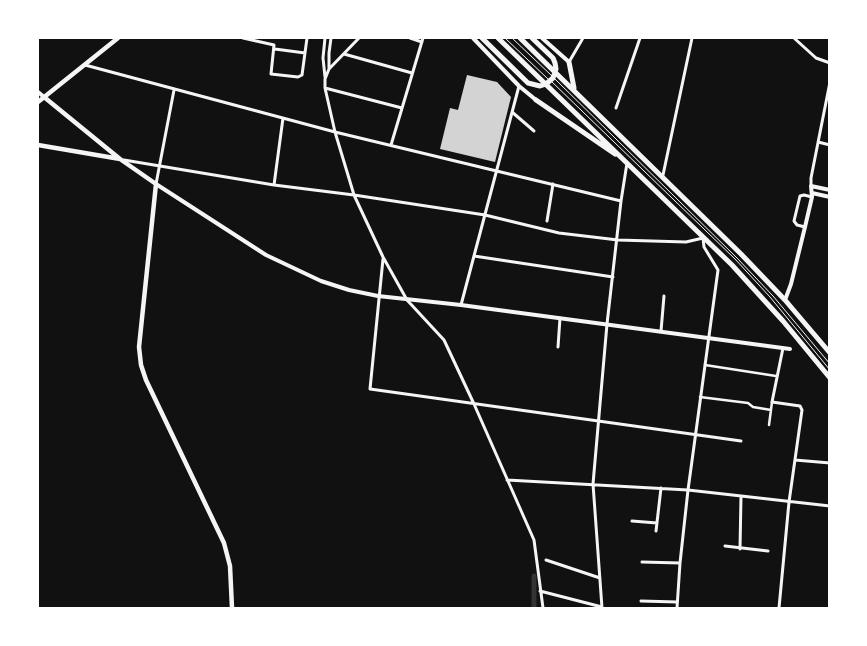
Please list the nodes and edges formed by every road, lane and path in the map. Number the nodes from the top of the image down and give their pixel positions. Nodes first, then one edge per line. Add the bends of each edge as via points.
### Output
1 (118, 38) edge
2 (242, 38) edge
3 (307, 38) edge
4 (325, 38) edge
5 (331, 38) edge
6 (359, 38) edge
7 (410, 38) edge
8 (423, 38) edge
9 (473, 38) edge
10 (482, 38) edge
11 (498, 38) edge
12 (505, 38) edge
13 (512, 38) edge
14 (520, 38) edge
15 (542, 38) edge
16 (583, 38) edge
17 (640, 38) edge
18 (692, 38) edge
19 (794, 38) edge
20 (534, 40) edge
21 (422, 42) junction
22 (275, 49) junction
23 (305, 53) junction
24 (344, 54) junction
25 (569, 62) junction
26 (830, 63) edge
27 (85, 65) junction
28 (329, 69) junction
29 (412, 73) junction
30 (325, 79) junction
31 (830, 82) edge
32 (519, 86) junction
33 (325, 88) junction
34 (574, 88) junction
35 (174, 90) junction
36 (38, 92) edge
37 (44, 97) junction
38 (536, 100) joint
39 (828, 101) edge
40 (38, 102) edge
41 (402, 108) junction
42 (616, 108) dead end
43 (512, 112) junction
44 (283, 118) junction
45 (534, 131) dead end
46 (335, 132) junction
47 (818, 142) junction
48 (38, 145) edge
49 (391, 145) junction
50 (830, 145) edge
51 (120, 160) junction
52 (627, 162) junction
53 (160, 165) junction
54 (497, 170) junction
55 (663, 175) junction
56 (156, 184) junction
57 (553, 184) junction
58 (274, 185) junction
59 (811, 186) junction
60 (830, 190) edge
61 (354, 195) junction
62 (812, 195) junction
63 (830, 197) edge
64 (621, 201) junction
65 (485, 215) junction
66 (547, 221) dead end
67 (805, 227) junction
68 (703, 238) junction
69 (618, 240) junction
70 (474, 256) junction
71 (383, 257) junction
72 (613, 277) junction
73 (378, 296) junction
74 (664, 296) dead end
75 (407, 300) junction
76 (785, 300) junction
77 (461, 305) junction
78 (560, 318) junction
79 (607, 324) junction
80 (661, 331) junction
81 (708, 337) junction
82 (558, 347) dead end
83 (783, 348) junction
84 (790, 349) dead end
85 (830, 354) edge
86 (830, 364) edge
87 (704, 365) junction
88 (830, 370) edge
89 (776, 376) junction
90 (830, 378) edge
91 (700, 398) junction
92 (772, 402) junction
93 (474, 404) junction
94 (771, 410) junction
95 (599, 421) junction
96 (769, 425) dead end
97 (695, 434) junction
98 (742, 441) dead end
99 (830, 452) edge
100 (795, 460) junction
101 (829, 463) edge
102 (507, 480) junction
103 (593, 484) junction
104 (661, 488) junction
105 (688, 490) junction
106 (741, 496) junction
107 (789, 502) junction
108 (830, 506) edge
109 (632, 521) dead end
110 (657, 523) junction
111 (656, 531) dead end
112 (725, 546) dead end
113 (740, 549) junction
114 (768, 551) dead end
115 (546, 560) dead end
116 (642, 562) dead end
117 (680, 563) junction
118 (600, 578) junction
119 (540, 591) junction
120 (641, 601) dead end
121 (678, 602) junction
122 (232, 608) edge
123 (543, 608) edge
124 (602, 608) edge
125 (677, 608) edge
126 (779, 608) edge

1 - 27 main road
2 - 22 street via 273,44
3 - 23 street
4 - 30 street
5 - 28 street
6 - 24 street
7 - 21 street
8 - 21 street
9 - 32 street
10 - 20 highway via 528,83 546,84 553,78 554,60
11 - 52 highway
12 - 88 lane via 735,259
13 - 86 lane via 737,258 774,296
14 - 34 highway
15 - 25 street
16 - 25 street
17 - 42 street
18 - 55 street
19 - 26 street via 816,58
21 - 29 street
22 - 23 street
22 - 23 street via 271,71 274,75 301,77
24 - 28 street
24 - 29 street
25 - 34 highway
27 - 35 street
27 - 37 main road
28 - 30 street
29 - 41 street
30 - 33 street
31 - 39 street
32 - 38 street
32 - 43 street
33 - 41 street
33 - 46 street
34 - 55 highway
35 - 44 street
35 - 53 street
36 - 37 street
37 - 40 main road
37 - 51 main road
38 - 52 highway
39 - 47 street
41 - 49 street
43 - 45 street
43 - 54 street
44 - 46 street
44 - 58 street
46 - 49 street
46 - 61 street
47 - 50 street
47 - 59 street
48 - 51 main road
49 - 54 street
51 - 53 street
51 - 56 main road
52 - 64 street
52 - 68 highway
53 - 56 street
53 - 58 street
54 - 57 street
54 - 65 street
55 - 76 highway
56 - 73 street via 266,255 321,281
56 - 122 main road via 141,365 224,543 230,566
57 - 64 street
57 - 66 street
58 - 61 street
59 - 60 street
59 - 62 street
61 - 65 street
61 - 71 street
62 - 63 street
62 - 67 street
62 - 67 street via 800,196 794,220 796,225
64 - 69 street
65 - 69 street via 559,233
65 - 70 street
67 - 76 street
68 - 69 street via 686,242
68 - 81 street via 704,247 718,270
68 - 90 highway via 783,321
69 - 72 street
70 - 72 street
70 - 77 street
71 - 73 street
71 - 75 street
72 - 79 street
73 - 75 street
73 - 93 street via 370,389
74 - 80 street
75 - 77 street
75 - 93 street via 444,340
76 - 85 highway
77 - 78 street
78 - 79 street
78 - 82 street
79 - 80 street
79 - 95 street
80 - 81 street
81 - 83 street
81 - 87 street
83 - 84 street
83 - 89 street
87 - 89 street
87 - 91 street
89 - 92 street
91 - 94 street via 748,403 753,408
91 - 97 street
92 - 94 street
92 - 100 street via 802,410
93 - 95 street
93 - 102 street
94 - 96 street
95 - 97 street
95 - 103 street
97 - 98 street
97 - 105 street
99 - 101 lane
100 - 101 street
100 - 107 street
102 - 103 street
102 - 119 street via 534,540
103 - 104 street
103 - 118 street
104 - 105 street
104 - 110 street
105 - 106 street
105 - 117 street
106 - 107 street
106 - 113 street
107 - 108 street
107 - 126 street
109 - 110 street
110 - 111 street
112 - 113 street
113 - 114 street
115 - 118 street
116 - 117 street
117 - 121 street
118 - 124 street
119 - 123 street
119 - 124 street
120 - 121 street
121 - 125 street

